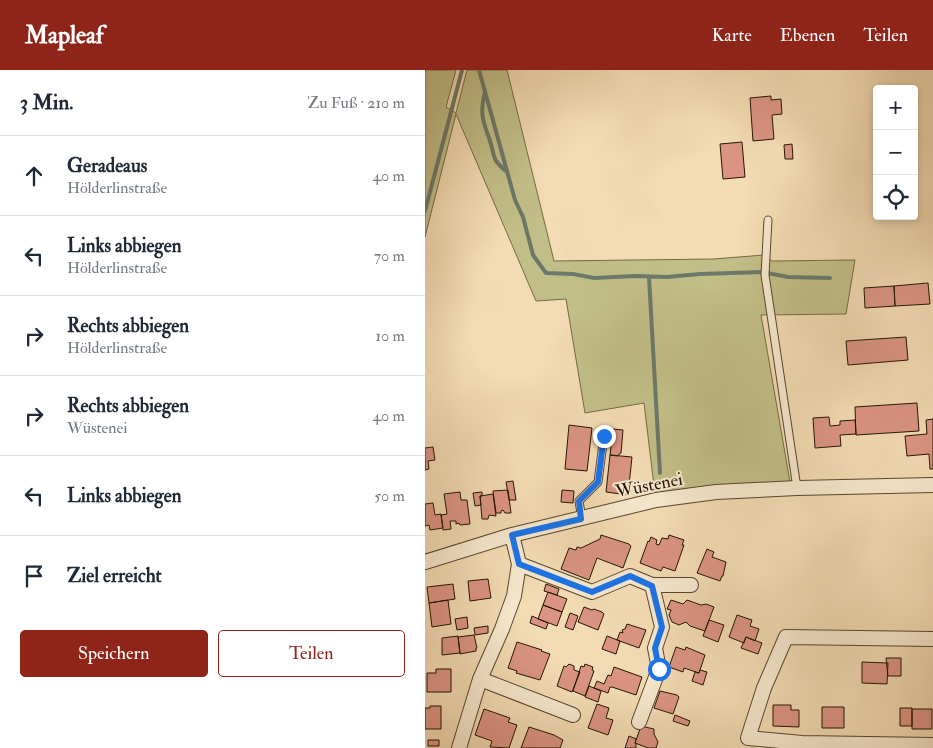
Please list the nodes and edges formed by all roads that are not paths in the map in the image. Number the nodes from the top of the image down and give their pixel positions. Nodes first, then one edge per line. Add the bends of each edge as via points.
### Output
1 (768, 220) dead end
2 (604, 436) dead end
3 (933, 485) edge
4 (797, 488) junction
5 (581, 519) junction
6 (512, 535) junction
7 (425, 562) edge
8 (519, 564) junction
9 (691, 585) dead end
10 (652, 586) junction
11 (933, 639) edge
12 (480, 679) junction
13 (573, 715) dead end
14 (639, 722) dead end
15 (933, 745) edge
16 (459, 748) edge

1 - 4 lane via 765,273
2 - 5 lane via 598,482 579,501
3 - 4 street, Wüstenei
4 - 5 street, Wüstenei via 716,492 656,500
5 - 6 street, Wüstenei
6 - 7 street, Wüstenei
6 - 8 street
8 - 10 street via 592,592 630,576
8 - 12 street via 511,604
9 - 10 street
10 - 14 street via 662,627 655,648 659,669
11 - 15 street via 786,637 748,738 802,743
12 - 13 street
12 - 16 street

